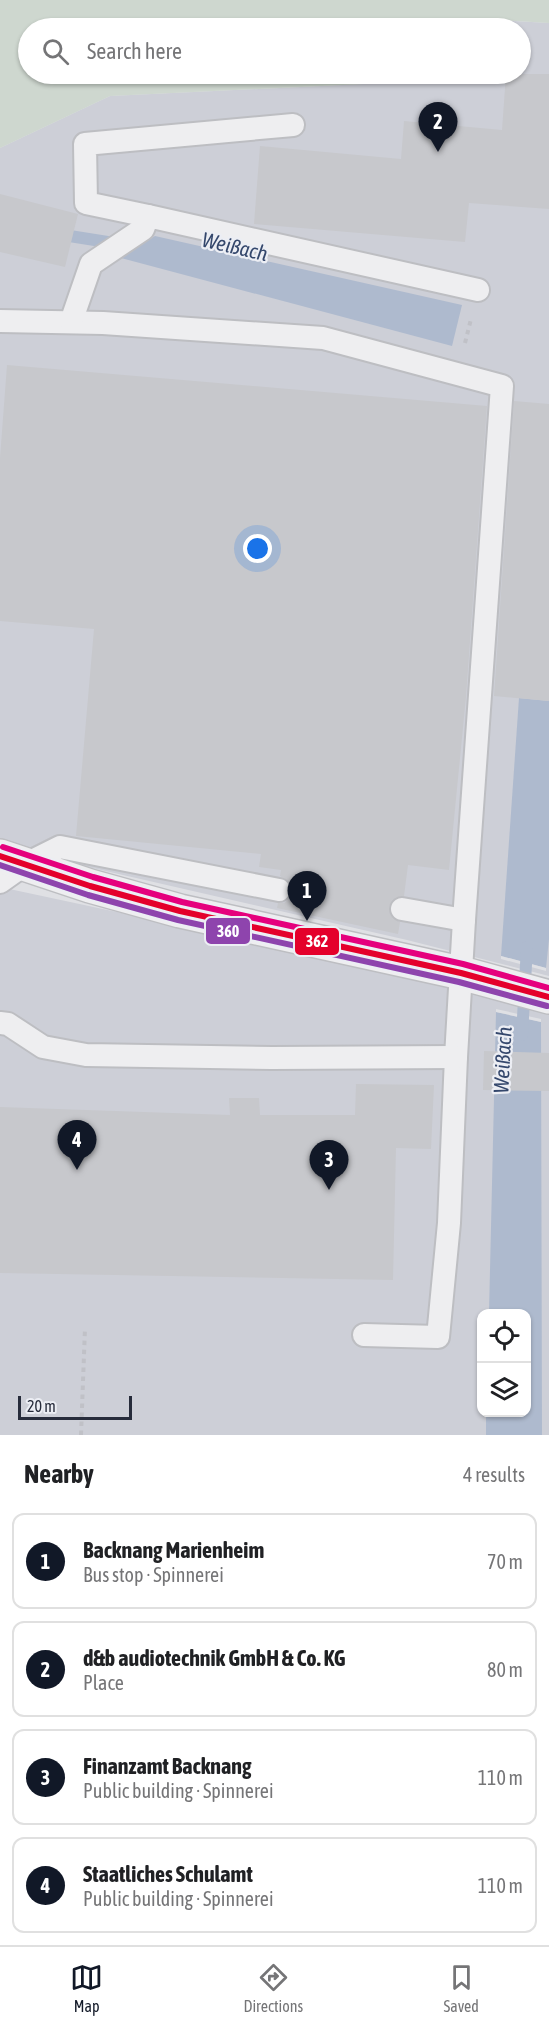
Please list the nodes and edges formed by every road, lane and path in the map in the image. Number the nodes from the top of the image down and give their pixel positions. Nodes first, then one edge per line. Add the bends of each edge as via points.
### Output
1 (293, 125) dead end
2 (146, 223) junction
3 (478, 290) dead end
4 (0, 321) edge
5 (71, 322) junction
6 (8, 868) edge
7 (279, 890) dead end
8 (402, 909) dead end
9 (464, 920) junction
10 (461, 973) junction
11 (549, 997) edge
12 (0, 1023) edge
13 (456, 1057) junction
14 (85, 1328) dead end
15 (364, 1335) dead end
16 (81, 1435) edge

1 - 2 lane via 85,144 86,203
2 - 3 lane
2 - 5 lane via 91,264
4 - 5 lane
5 - 9 lane via 323,338 502,386
6 - 7 lane via 60,847
6 - 10 street via 180,911
8 - 9 lane
9 - 10 lane
10 - 11 street
10 - 13 lane
12 - 13 lane via 8,1024 43,1047 86,1055
13 - 15 lane via 449,1223 438,1336
14 - 16 path

